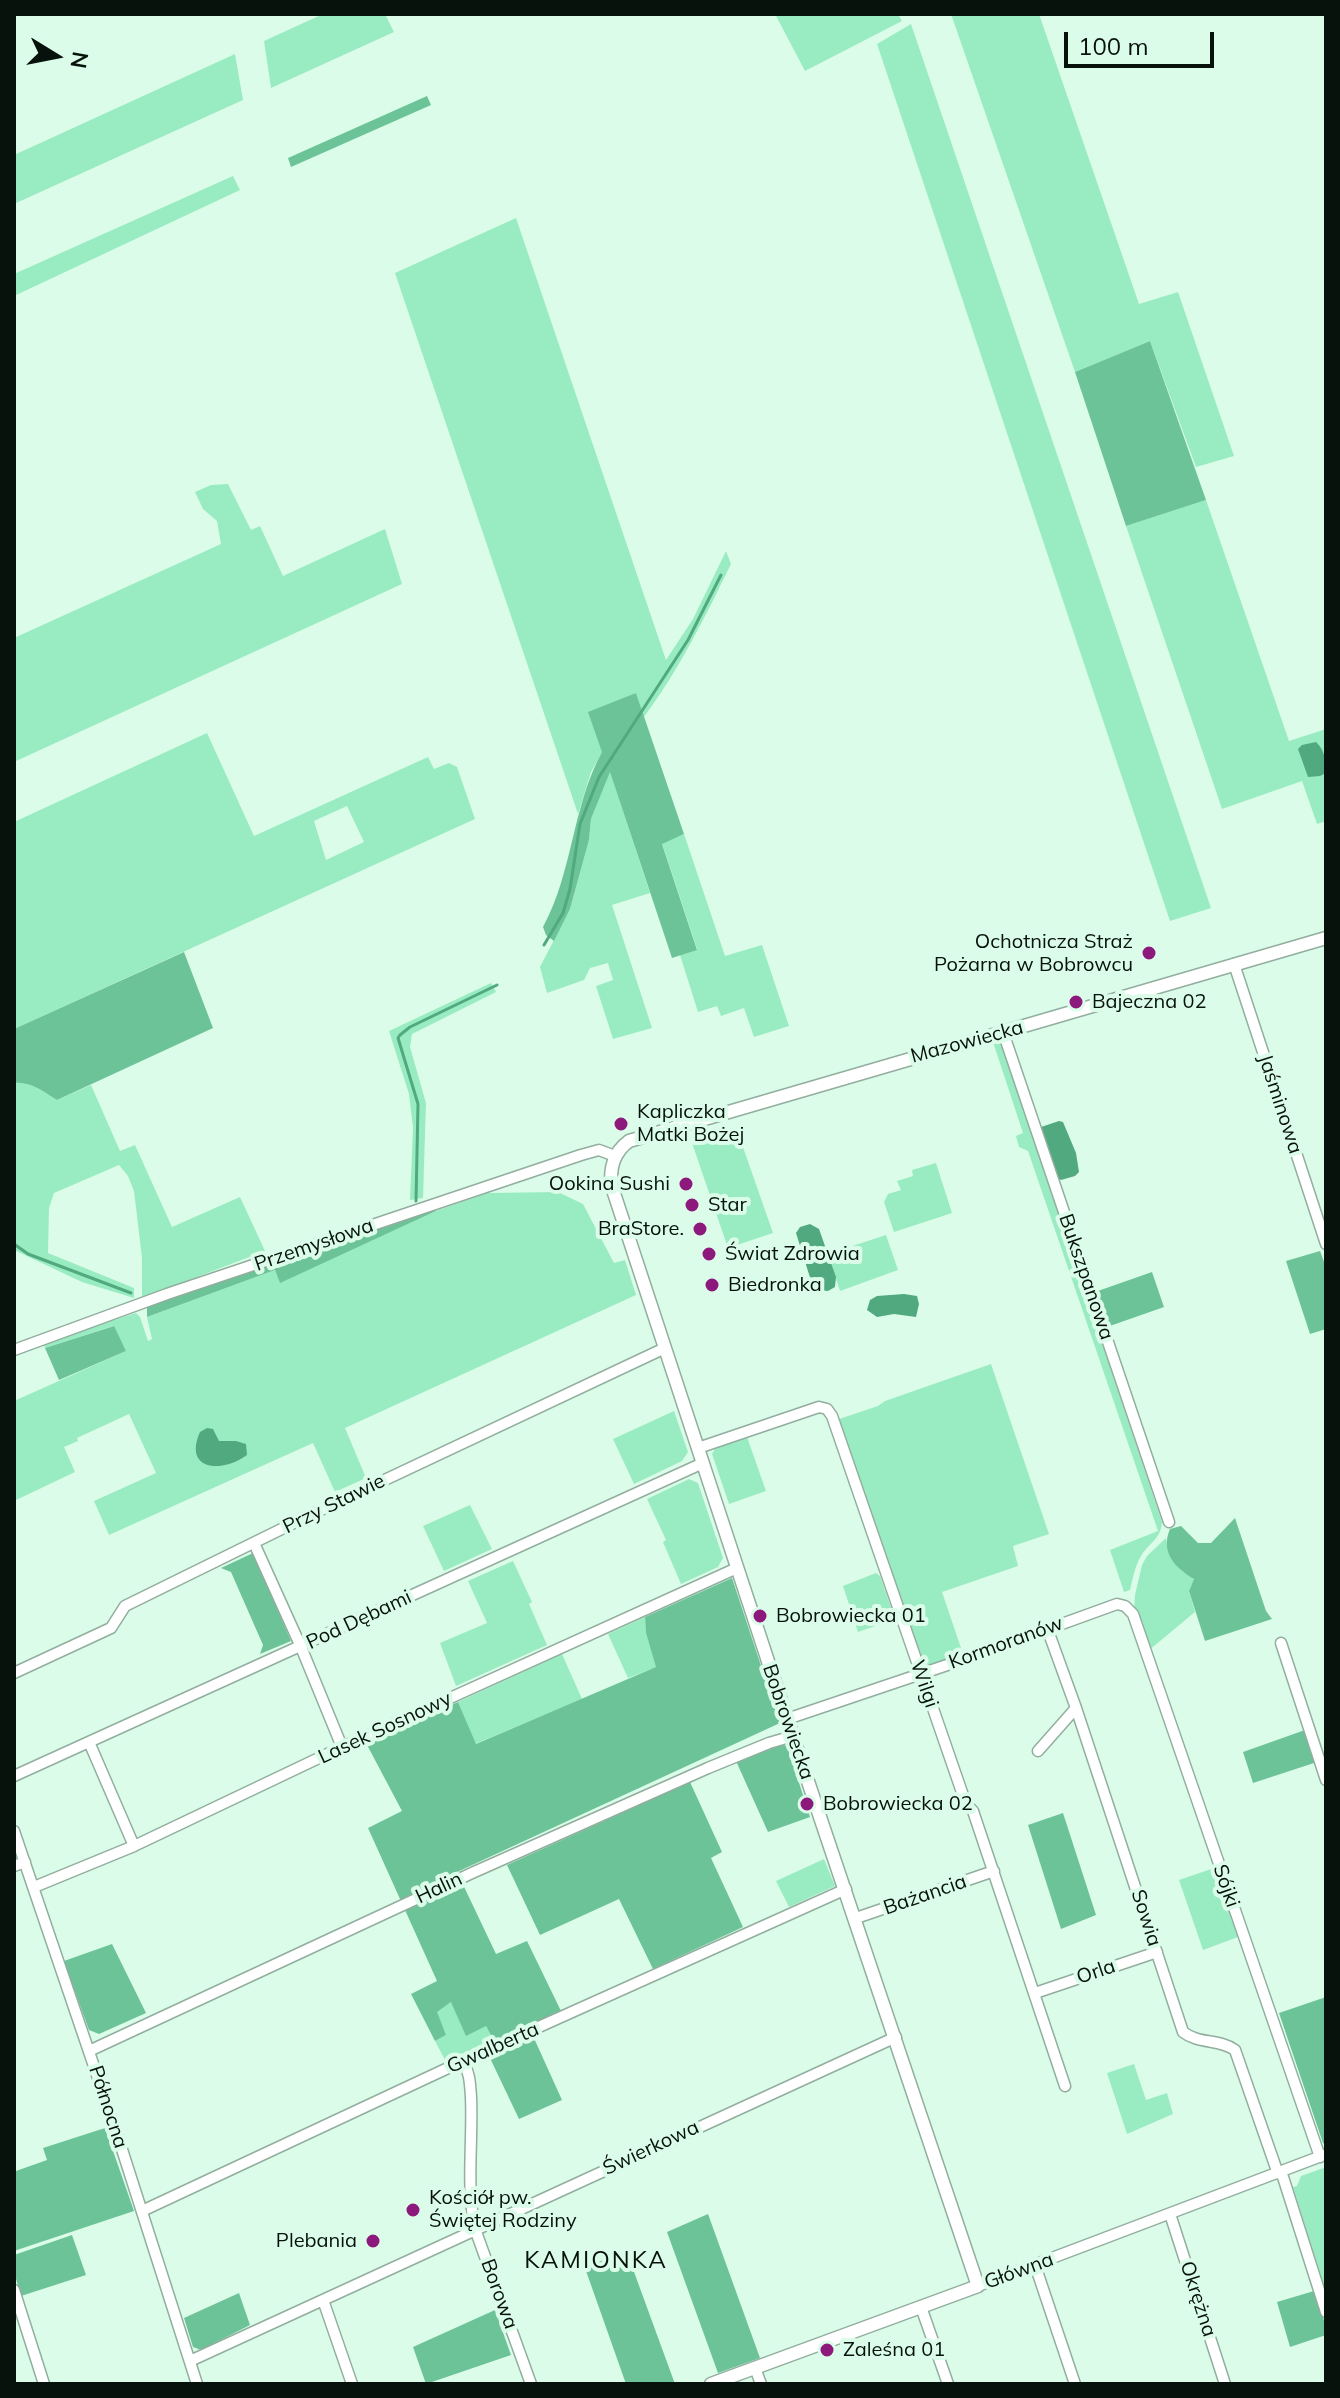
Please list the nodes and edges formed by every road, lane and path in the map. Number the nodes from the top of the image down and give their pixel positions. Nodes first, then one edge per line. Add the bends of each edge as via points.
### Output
1 (1326, 938) edge
2 (1234, 964) junction
3 (1003, 1032) junction
4 (615, 1156) junction
5 (1326, 1244) edge
6 (665, 1348) junction
7 (14, 1350) edge
8 (698, 1448) junction
9 (703, 1463) junction
10 (1169, 1522) dead end
11 (254, 1543) junction
12 (737, 1568) junction
13 (1133, 1614) joint
14 (1047, 1628) junction
15 (1281, 1643) dead end
16 (301, 1647) junction
17 (14, 1673) edge
18 (920, 1673) junction
19 (1076, 1708) junction
20 (787, 1719) junction
21 (793, 1736) junction
22 (89, 1742) junction
23 (342, 1747) junction
24 (1038, 1751) dead end
25 (14, 1776) edge
26 (1326, 1780) edge
27 (14, 1831) edge
28 (134, 1846) junction
29 (20, 1864) edge
30 (994, 1871) junction
31 (34, 1887) junction
32 (846, 1889) junction
33 (856, 1918) junction
34 (1157, 1952) junction
35 (1035, 1993) junction
36 (896, 2037) junction
37 (89, 2051) junction
38 (463, 2061) junction
39 (1065, 2086) dead end
40 (1323, 2156) edge
41 (1279, 2174) junction
42 (142, 2211) junction
43 (1170, 2214) junction
44 (475, 2229) junction
45 (1035, 2265) junction
46 (978, 2286) junction
47 (14, 2290) edge
48 (323, 2300) junction
49 (921, 2307) junction
50 (1326, 2312) edge
51 (190, 2361) junction
52 (755, 2368) junction
53 (44, 2384) edge
54 (197, 2384) edge
55 (352, 2384) edge
56 (531, 2384) edge
57 (711, 2384) edge
58 (761, 2384) edge
59 (948, 2384) edge
60 (1075, 2384) edge
61 (1225, 2384) edge

1 - 2 street, Mazowiecka
2 - 3 street, Mazowiecka
2 - 5 street, Jaśminowa
3 - 4 street, Mazowiecka via 629,1141
3 - 10 street, Bukszpanowa
4 - 6 street, Bobrowiecka via 612,1187
4 - 7 street, Przemysłowa via 599,1150 581,1155
6 - 8 street, Bobrowiecka
6 - 11 street, Przy Stawie
8 - 9 street, Bobrowiecka
8 - 18 street, Wilgi via 819,1407 827,1409
9 - 12 street, Bobrowiecka
9 - 16 street, Pod Dębami
11 - 16 street
11 - 17 street, Przy Stawie via 125,1606 111,1628
12 - 20 street, Bobrowiecka
12 - 23 street, Lasek Sosnowy
13 - 14 street, Kormoranów via 1117,1604
13 - 40 street, Sójki
14 - 18 street, Kormoranów
14 - 19 street, Sowia
15 - 26 street
16 - 22 street, Pod Dębami
16 - 23 street
18 - 20 street, Kormoranów
18 - 30 street, Wilgi
19 - 24 street
19 - 34 street, Sowia
20 - 21 street, Bobrowiecka
21 - 32 street, Bobrowiecka
21 - 37 street, Halin via 472,1873
22 - 25 street, Pod Dębami
22 - 28 street
23 - 28 street, Lasek Sosnowy
27 - 29 street, Północna
28 - 31 street, Lasek Sosnowy
29 - 31 street, Północna
30 - 33 street, Bażancia
30 - 35 street, Wilgi
31 - 37 street, Północna
32 - 33 street, Bobrowiecka
32 - 38 street, Gwalberta
33 - 36 street, Bobrowiecka
34 - 35 street, Orla
34 - 41 street, Sowia via 1183,2032 1235,2050
35 - 39 street, Wilgi
36 - 44 street, Świerkowa
36 - 46 street, Bobrowiecka
37 - 42 street, Północna
38 - 42 street, Gwalberta
38 - 44 street, Borowa via 469,2070
40 - 41 street, Główna
41 - 43 street, Główna
41 - 50 street
42 - 51 street, Północna
43 - 45 street, Główna
43 - 61 street, Okrężna
44 - 48 street, Świerkowa
44 - 56 street, Borowa
45 - 46 street, Główna
45 - 60 street
46 - 49 street, Główna
47 - 53 street
48 - 51 street, Świerkowa
48 - 55 street
49 - 52 street, Główna
49 - 59 street
51 - 54 street, Północna
52 - 57 street, Główna
52 - 58 street

